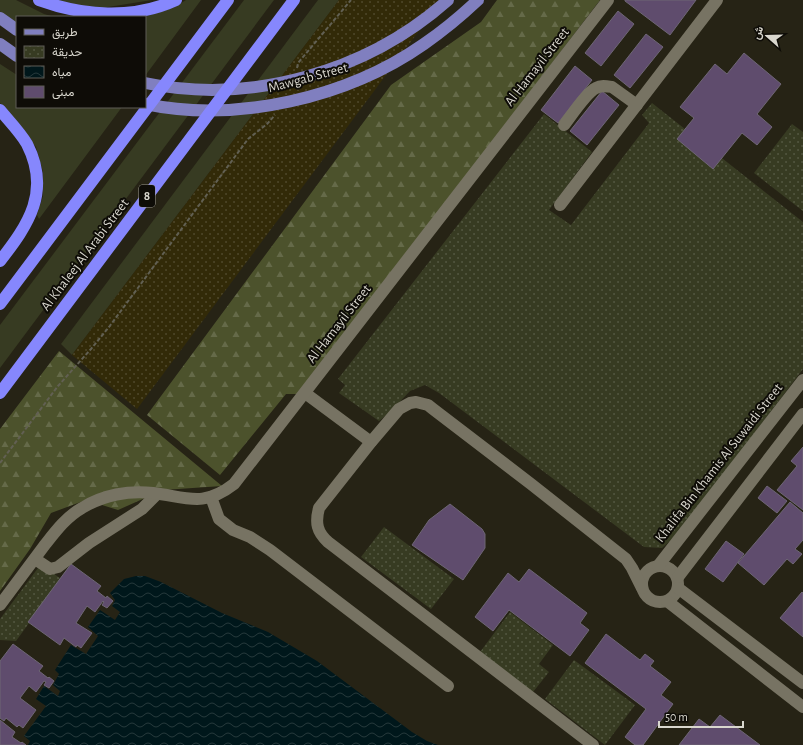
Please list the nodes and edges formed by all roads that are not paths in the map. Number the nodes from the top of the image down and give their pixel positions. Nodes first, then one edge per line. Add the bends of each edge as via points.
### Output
1 (39, 0) edge
2 (176, 0) edge
3 (228, 0) edge
4 (294, 0) edge
5 (448, 0) edge
6 (478, 0) edge
7 (608, 0) edge
8 (717, 0) edge
9 (0, 18) edge
10 (16, 29) edge
11 (0, 44) edge
12 (16, 55) edge
13 (146, 83) edge
14 (146, 104) edge
15 (637, 105) junction
16 (0, 110) edge
17 (564, 125) dead end
18 (560, 205) dead end
19 (0, 261) edge
20 (0, 304) edge
21 (803, 380) edge
22 (0, 393) edge
23 (305, 393) junction
24 (803, 414) edge
25 (371, 442) junction
26 (157, 494) junction
27 (211, 497) junction
28 (35, 558) junction
29 (626, 559) junction
30 (656, 566) junction
31 (678, 583) junction
32 (642, 588) junction
33 (667, 601) junction
34 (0, 605) edge
35 (803, 683) edge
36 (448, 686) dead end
37 (803, 707) edge
38 (593, 745) edge

1 - 2 highway via 83,12 109,15 138,12
3 - 20 highway
4 - 22 highway, Al Khaleej Al Arabi Street / 8
5 - 13 main road, Mawgab Street via 381,47 320,73 254,87 221,89 188,89
6 - 14 main road, Mawgab Street via 452,24 405,56 361,79 327,92 258,107 222,110
7 - 23 street, Al Hamayil Street
8 - 15 street
9 - 10 main road
11 - 12 main road
15 - 17 street via 612,87 597,87 589,93
15 - 18 street
16 - 19 highway via 26,144 33,159 37,188 31,216 22,233
21 - 30 street, Khalifa Bin Khamis Al Suwaidi Street
23 - 25 street
23 - 27 street, Al Hamayil Street via 240,477 225,490
24 - 31 street
25 - 29 street via 399,409 416,402 428,405
25 - 38 street via 319,508 317,527 321,535 464,648
26 - 27 street, Al Hamayil Street via 197,500
26 - 28 street, Al Hamayil Street via 123,493 82,508 58,528
26 - 28 street via 142,510 89,542 58,567 50,569
27 - 36 street via 218,518 224,524 270,550
28 - 34 street, Al Hamayil Street
29 - 30 street
29 - 32 street
30 - 31 street via 670,568
30 - 32 street via 644,575
31 - 33 street via 674,596
31 - 35 street
32 - 33 street via 650,599 658,602
33 - 37 street

